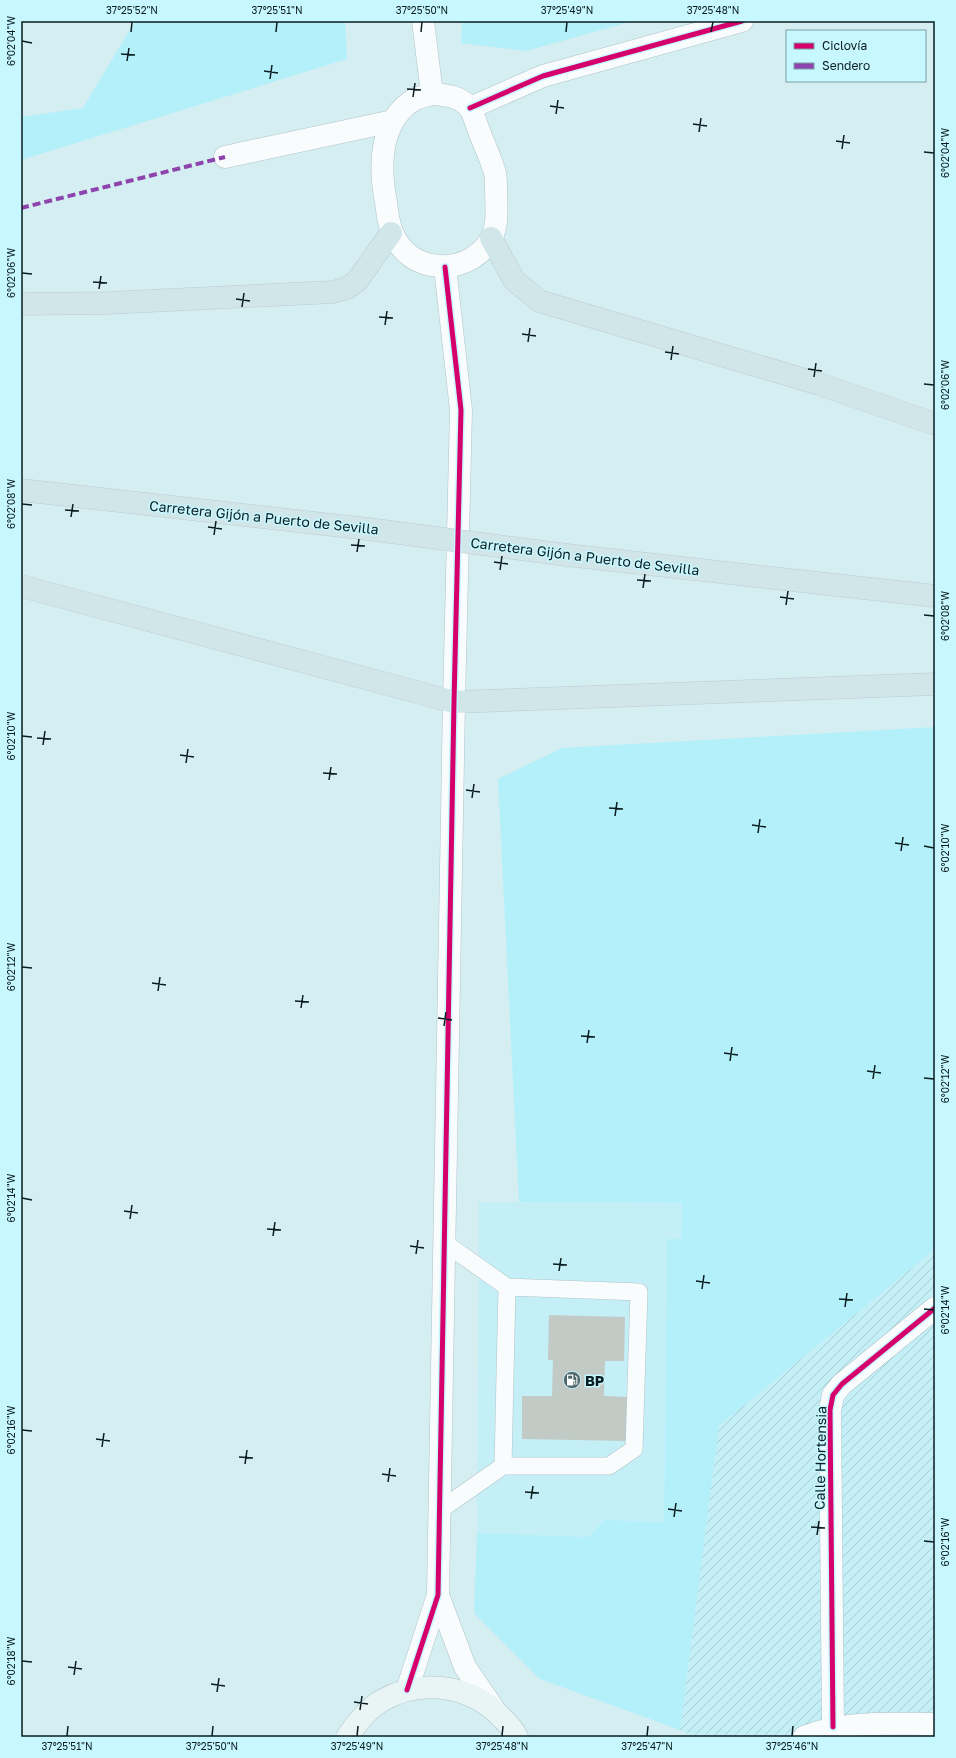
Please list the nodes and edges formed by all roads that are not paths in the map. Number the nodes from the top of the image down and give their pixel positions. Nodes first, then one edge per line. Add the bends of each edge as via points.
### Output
1 (423, 21) edge
2 (742, 21) edge
3 (432, 94) junction
4 (470, 108) junction
5 (393, 121) junction
6 (225, 158) dead end
7 (391, 233) junction
8 (491, 238) junction
9 (445, 267) junction
10 (21, 304) edge
11 (935, 424) edge
12 (21, 490) edge
13 (21, 586) edge
14 (935, 596) edge
15 (935, 684) edge
16 (454, 702) junction
17 (445, 1243) junction
18 (507, 1288) junction
19 (935, 1308) edge
20 (503, 1466) junction
21 (440, 1510) junction
22 (438, 1595) junction
23 (408, 1690) junction
24 (493, 1708) junction
25 (935, 1724) edge
26 (833, 1727) junction
27 (522, 1735) edge
28 (347, 1737) edge
29 (804, 1737) edge

1 - 3 street
2 - 4 street via 543,76
3 - 4 street via 448,95
3 - 5 street via 416,98 405,106
4 - 8 street via 495,174 496,219
5 - 6 street
5 - 7 street via 383,148 381,179
7 - 9 street via 401,248 414,259 430,266
7 - 10 highway via 357,281 347,288 333,292 108,303
8 - 9 street via 484,249 473,258
8 - 11 highway via 514,280 539,301 819,384
9 - 16 street via 461,410
12 - 14 highway, Carretera Gijón a Puerto de Sevilla, bridge
13 - 16 highway
15 - 16 highway
16 - 17 street
17 - 18 lane
17 - 21 street
18 - 20 lane
18 - 20 lane via 639,1292 634,1449 609,1466
19 - 26 street, Calle Hortensia via 842,1384 833,1395 830,1410
20 - 21 lane
21 - 22 street
22 - 23 street
22 - 24 street via 465,1667
23 - 24 main road via 434,1686 465,1692
23 - 28 main road via 383,1700 363,1716
24 - 27 main road
25 - 26 street
26 - 29 street

